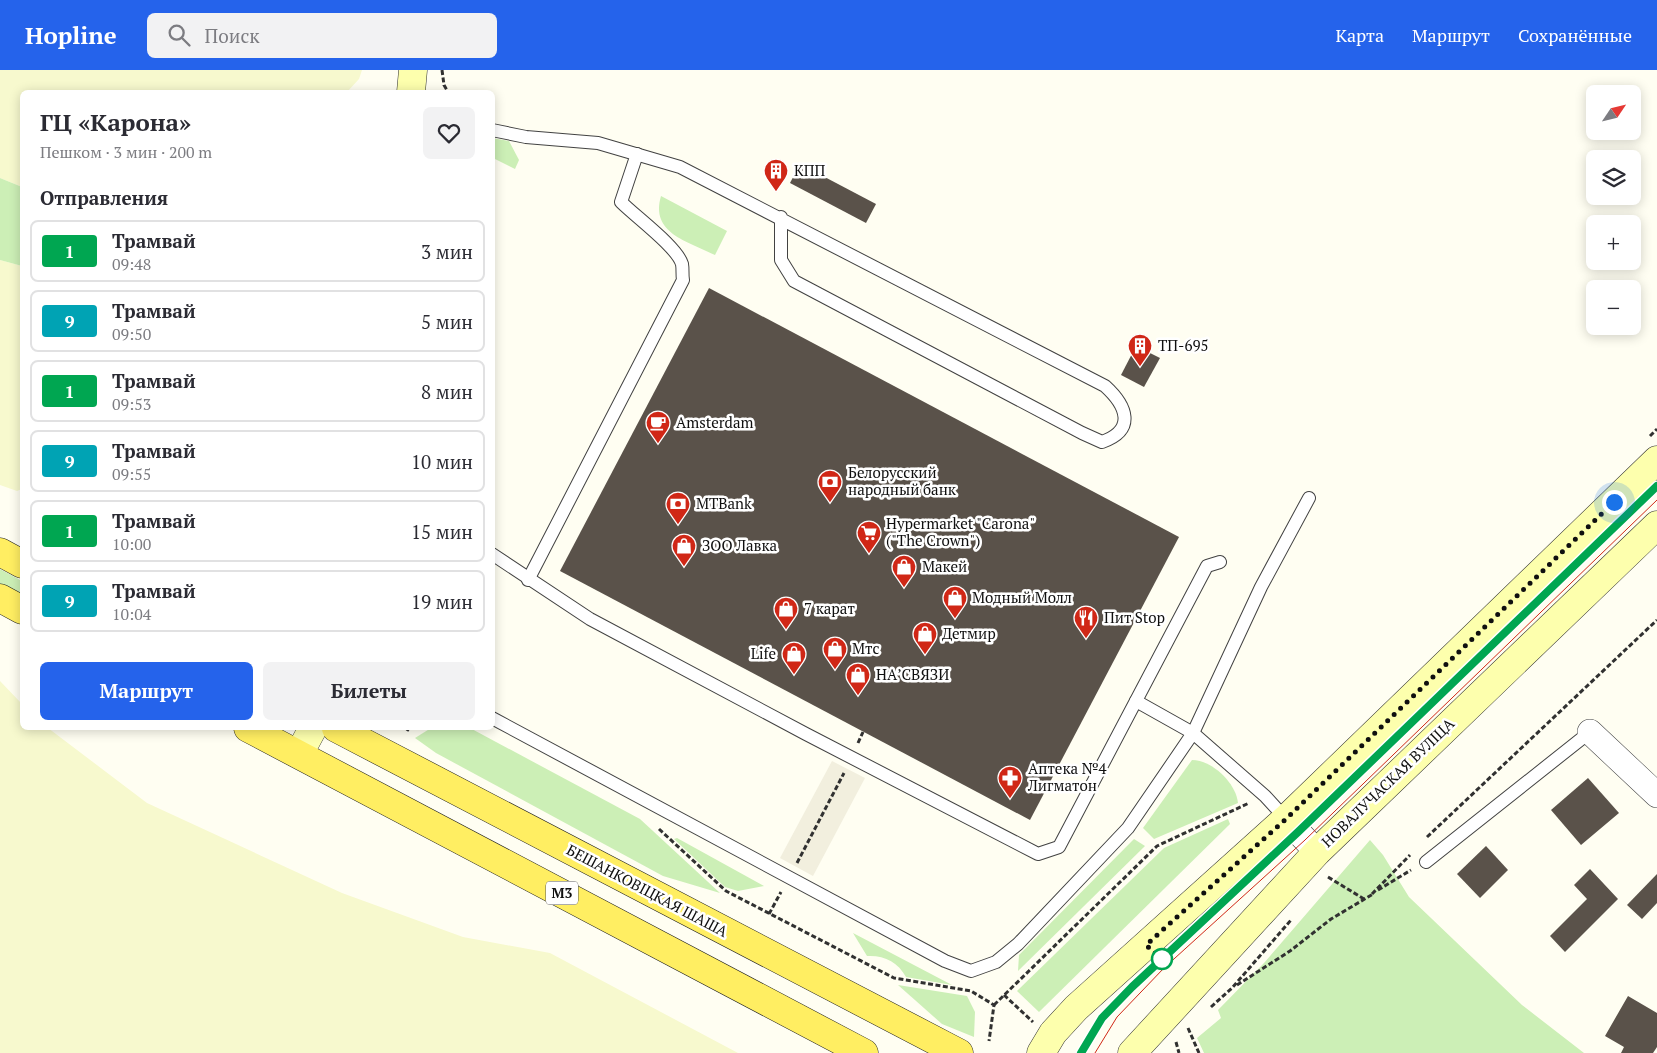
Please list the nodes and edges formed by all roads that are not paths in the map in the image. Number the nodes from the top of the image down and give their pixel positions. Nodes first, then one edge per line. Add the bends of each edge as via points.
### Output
1 (413, 70) edge
2 (411, 90) edge
3 (495, 131) edge
4 (637, 154) junction
5 (781, 217) junction
6 (1652, 449) edge
7 (1309, 498) dead end
8 (1657, 525) edge
9 (0, 552) edge
10 (495, 556) edge
11 (1220, 562) dead end
12 (20, 563) edge
13 (528, 580) junction
14 (0, 598) edge
15 (20, 609) edge
16 (1136, 701) junction
17 (495, 720) edge
18 (252, 730) edge
19 (312, 730) edge
20 (340, 730) edge
21 (1193, 732) junction
22 (1590, 732) joint
23 (299, 754) junction
24 (1657, 795) edge
25 (1286, 819) junction
26 (1426, 862) road end
27 (1321, 864) junction
28 (864, 1053) edge
29 (959, 1053) edge
30 (1041, 1053) edge
31 (1132, 1053) edge

1 - 2 main road
3 - 4 lane via 598,142
4 - 5 lane via 680,167
4 - 13 lane via 621,202 673,248 682,264 683,280
5 - 5 lane via 1105,386 1120,399 1125,414 1122,428 1114,437 1102,442 1082,434 794,281 781,260
6 - 25 main road
7 - 21 lane via 1261,587
8 - 27 main road, НОВАЛУЧАСКАЯ ВУЛІЦА
9 - 12 main road
10 - 13 lane
11 - 16 lane via 1207,566
13 - 16 lane via 590,619 1038,854 1059,847
14 - 15 main road
16 - 21 lane
17 - 21 lane via 971,972 996,962 1018,944 1128,828
18 - 23 main road, М3
19 - 23 main road
20 - 29 main road, БЕШАНКОВІЦКАЯ ШАША
21 - 25 lane
22 - 24 street
22 - 26 lane
23 - 28 main road, М3
25 - 27 street
25 - 30 main road via 1076,1008 1053,1033
27 - 31 main road, НОВАЛУЧАСКАЯ ВУЛІЦА

